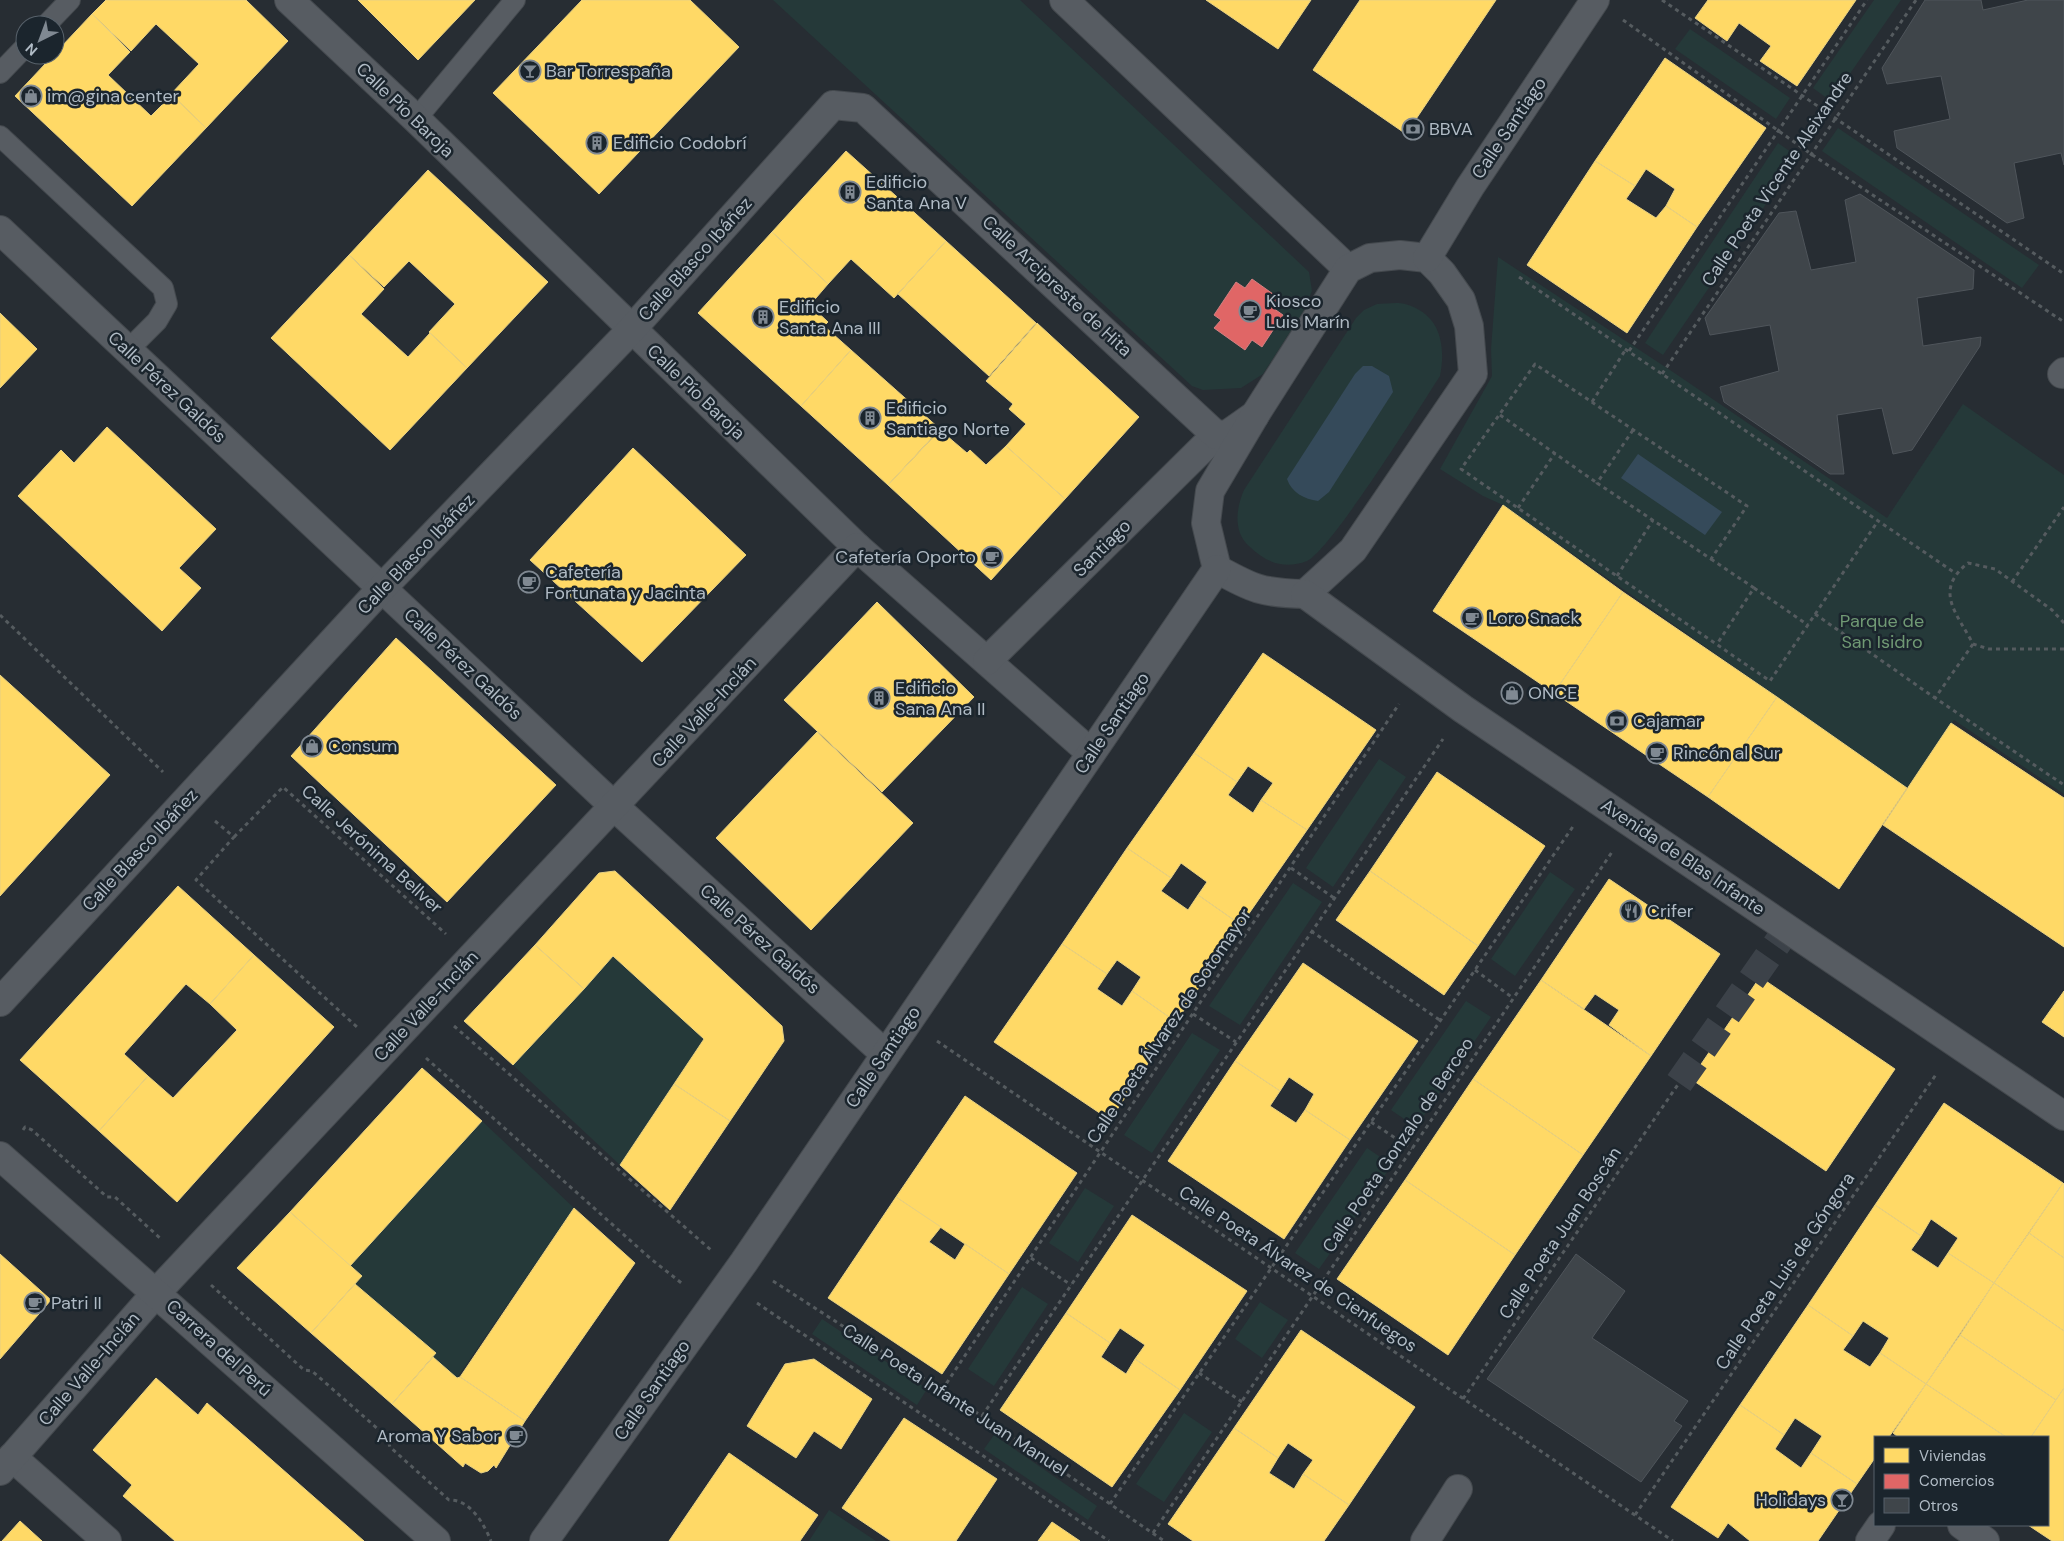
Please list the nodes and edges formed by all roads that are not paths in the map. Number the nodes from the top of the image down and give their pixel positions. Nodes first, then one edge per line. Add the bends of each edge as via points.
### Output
1 (70, 0) edge
2 (288, 0) edge
3 (515, 0) edge
4 (1064, 0) edge
5 (1595, 0) edge
6 (56, 15) edge
7 (15, 57) edge
8 (0, 73) edge
9 (833, 106) joint
10 (416, 119) junction
11 (0, 136) edge
12 (0, 230) edge
13 (1427, 258) junction
14 (1348, 269) junction
15 (632, 329) junction
16 (128, 350) junction
17 (1255, 414) junction
18 (1216, 435) junction
19 (857, 547) junction
20 (1217, 569) junction
21 (382, 588) junction
22 (1305, 594) junction
23 (987, 661) junction
24 (1091, 753) junction
25 (615, 807) junction
26 (0, 1002) edge
27 (885, 1054) junction
28 (2064, 1116) edge
29 (0, 1156) edge
30 (156, 1293) junction
31 (6, 1464) edge
32 (1458, 1489) dead end
33 (1880, 1526) edge
34 (1963, 1526) edge
35 (107, 1541) edge
36 (436, 1541) edge
37 (544, 1541) edge
38 (1426, 1541) edge
39 (1870, 1541) edge
40 (1985, 1541) edge

1 - 6 lane
2 - 10 street, Calle Pío Baroja
3 - 10 lane
4 - 14 street
5 - 13 street, Calle Santiago via 1470,187
7 - 8 lane
9 - 15 street, Calle Blasco Ibáñez
9 - 18 street, Calle Arcipreste de Hita via 863,108
10 - 15 street, Calle Pío Baroja
11 - 16 lane via 163,288 167,304 157,320
12 - 16 street, Calle Pérez Galdós
13 - 14 street via 1400,255 1370,258
13 - 22 street via 1461,300 1469,326 1473,374 1353,550
14 - 17 street
15 - 19 street, Calle Pío Baroja
15 - 21 street, Calle Blasco Ibáñez
16 - 21 street, Calle Pérez Galdós
17 - 18 street via 1228,434
17 - 20 street via 1210,491 1206,523
18 - 23 street, Santiago
19 - 23 street, Calle Pío Baroja
19 - 25 street, Calle Valle-Inclán
20 - 22 street via 1270,593
20 - 24 street, Calle Santiago
21 - 25 street, Calle Pérez Galdós
21 - 26 street, Calle Blasco Ibáñez
22 - 28 street, Avenida de Blas Infante via 1463,709
23 - 24 street, Calle Pío Baroja
24 - 27 street, Calle Santiago
25 - 27 street, Calle Pérez Galdós
25 - 30 street, Calle Valle-Inclán
27 - 37 street, Calle Santiago via 736,1272
29 - 30 street, Carrera del Perú
30 - 31 street, Calle Valle-Inclán
30 - 36 street, Carrera del Perú
31 - 35 street
32 - 38 street
33 - 39 street
34 - 40 street

